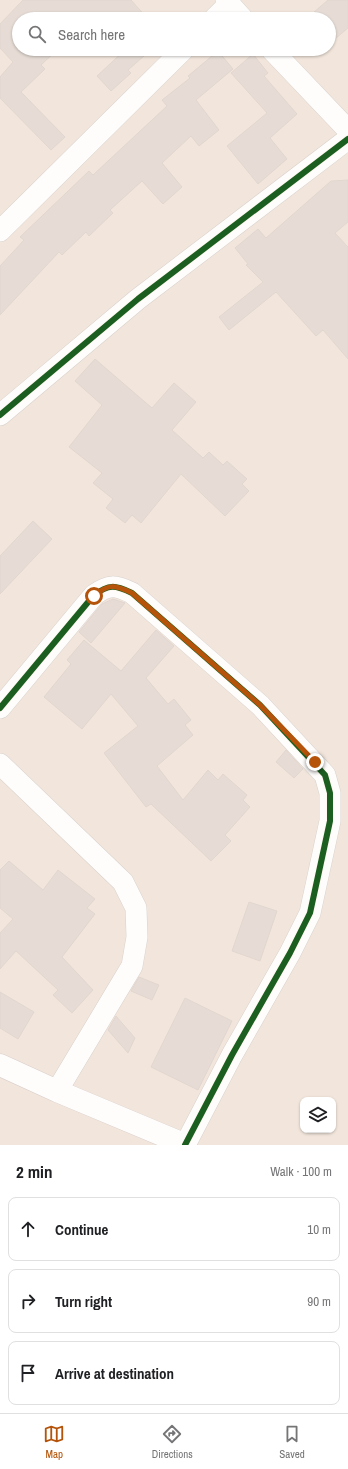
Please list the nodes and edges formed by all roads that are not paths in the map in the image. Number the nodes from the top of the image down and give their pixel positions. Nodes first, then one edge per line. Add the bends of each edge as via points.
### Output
1 (177, 56) edge
2 (279, 56) edge
3 (348, 130) edge
4 (348, 139) edge
5 (0, 231) edge
6 (0, 415) edge
7 (0, 708) edge
8 (0, 764) edge
9 (0, 1065) edge
10 (56, 1091) junction
11 (185, 1145) edge

1 - 5 street
2 - 3 street
4 - 6 street via 138,299
7 - 11 street via 94,596 105,587 118,587 132,593 260,705 325,775 330,793 330,821 310,914
8 - 10 street via 123,882 136,908 137,937 132,966
9 - 10 street
10 - 11 street

